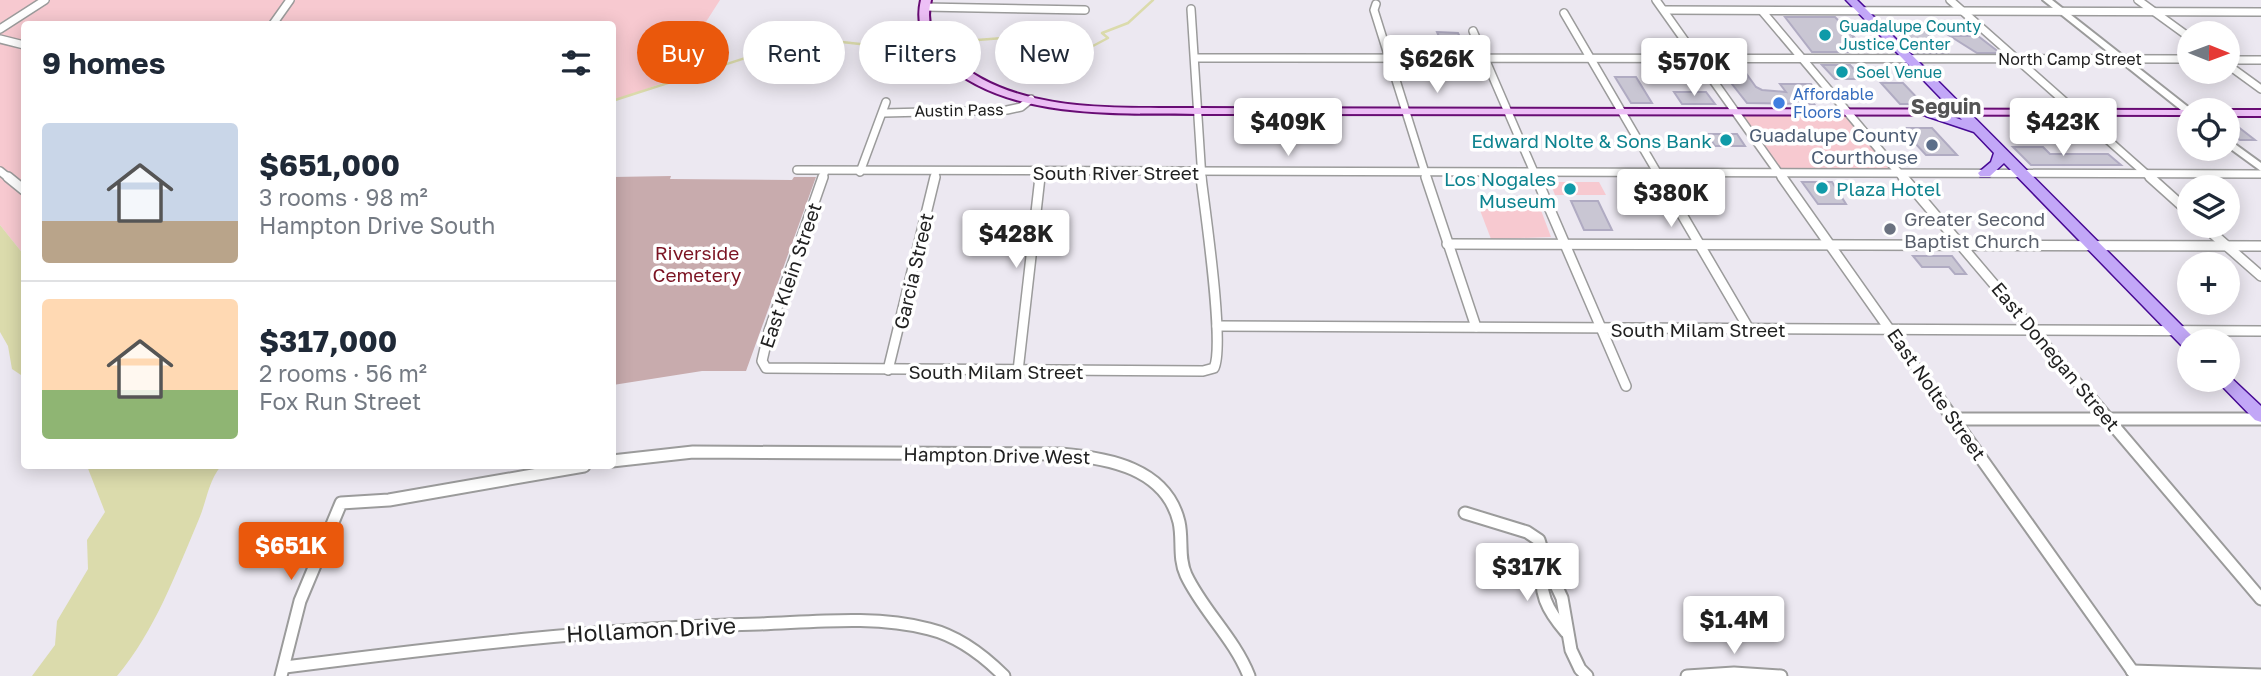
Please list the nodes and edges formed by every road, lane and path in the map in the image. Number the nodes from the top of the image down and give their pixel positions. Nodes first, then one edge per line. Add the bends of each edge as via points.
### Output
1 (45, 0) edge
2 (290, 0) edge
3 (1656, 0) edge
4 (1851, 0) edge
5 (1950, 0) edge
6 (2047, 0) edge
7 (2138, 0) edge
8 (925, 4) edge
9 (1376, 4) dead end
10 (1191, 9) dead end
11 (1086, 10) dead end
12 (1664, 10) junction
13 (1762, 11) junction
14 (1862, 11) junction
15 (1962, 11) junction
16 (2061, 11) junction
17 (2154, 11) junction
18 (2261, 12) edge
19 (1564, 13) dead end
20 (275, 21) edge
21 (2177, 28) edge
22 (0, 29) edge
23 (1474, 31) dead end
24 (0, 39) edge
25 (21, 44) edge
26 (1196, 58) junction
27 (1388, 58) junction
28 (1486, 58) junction
29 (1590, 58) junction
30 (1697, 58) junction
31 (1802, 58) junction
32 (1909, 58) junction
33 (2017, 59) junction
34 (2122, 59) junction
35 (2177, 60) edge
36 (2261, 60) edge
37 (2240, 61) edge
38 (2240, 72) edge
39 (2261, 89) edge
40 (1031, 99) junction
41 (886, 102) dead end
42 (2177, 103) edge
43 (1197, 111) junction
44 (1404, 111) junction
45 (1507, 111) junction
46 (1621, 112) junction
47 (1738, 112) junction
48 (1963, 112) junction
49 (2077, 112) junction
50 (2177, 112) edge
51 (884, 113) junction
52 (1850, 113) junction
53 (1930, 113) junction
54 (2240, 113) edge
55 (2261, 113) edge
56 (1983, 132) junction
57 (2001, 151) junction
58 (2240, 151) edge
59 (2261, 168) edge
60 (797, 170) dead end
61 (0, 171) edge
62 (936, 171) junction
63 (825, 172) junction
64 (860, 172) junction
65 (1041, 172) junction
66 (1655, 172) junction
67 (1777, 172) junction
68 (1900, 172) junction
69 (1201, 173) junction
70 (1424, 173) junction
71 (1533, 173) junction
72 (1985, 173) junction
73 (2023, 173) junction
74 (2146, 174) junction
75 (2261, 174) edge
76 (21, 188) edge
77 (2177, 201) edge
78 (2218, 238) edge
79 (1447, 244) junction
80 (1828, 244) junction
81 (1564, 245) junction
82 (1698, 245) junction
83 (1963, 246) junction
84 (2227, 246) junction
85 (2261, 246) edge
86 (2094, 247) junction
87 (2261, 276) edge
88 (1217, 326) junction
89 (1476, 327) junction
90 (1604, 329) junction
91 (1749, 329) junction
92 (2177, 330) edge
93 (1893, 331) junction
94 (2035, 331) junction
95 (2177, 331) edge
96 (2240, 331) edge
97 (2261, 331) edge
98 (777, 370) joint
99 (888, 370) junction
100 (1018, 371) junction
101 (1626, 386) dead end
102 (2236, 392) edge
103 (2261, 418) edge
104 (1953, 419) junction
105 (2108, 419) junction
106 (616, 461) edge
107 (567, 469) edge
108 (1465, 513) dead end
109 (1545, 563) junction
110 (2261, 600) edge
111 (1566, 632) junction
112 (283, 671) edge
113 (1581, 674) edge
114 (2134, 674) edge
115 (2261, 675) edge
116 (1004, 676) edge
117 (1249, 676) edge
118 (1687, 676) edge
119 (1781, 676) edge

1 - 22 street
2 - 20 street
3 - 12 street, East Nolte Street
4 - 14 main road
5 - 15 street
6 - 16 street
7 - 17 street
8 - 11 street
8 - 40 main road via 924,23 931,41 957,69
9 - 27 street
10 - 26 street
12 - 13 street
12 - 30 street, East Nolte Street
13 - 14 street
13 - 31 street, East Donegan Street
14 - 15 street
14 - 32 main road
15 - 16 street
15 - 33 street
16 - 17 street
16 - 34 street
17 - 18 street
17 - 21 street
19 - 29 street
23 - 28 street
24 - 25 street
26 - 27 street, North Camp Street
26 - 43 street
27 - 28 street, North Camp Street
27 - 44 street
28 - 29 street, North Camp Street
28 - 45 street
29 - 30 street, North Camp Street
29 - 46 street
30 - 31 street, North Camp Street
30 - 47 street, East Nolte Street
31 - 32 street, North Camp Street
31 - 52 street, East Donegan Street
32 - 33 street, North Camp Street
32 - 48 main road
33 - 34 street, North Camp Street
33 - 49 street
34 - 35 street, North Camp Street
34 - 42 street
36 - 37 street
38 - 39 street
40 - 43 main road via 1093,108
40 - 51 street, Austin Pass via 1007,110
41 - 51 street
43 - 44 main road
43 - 69 street
44 - 45 main road
44 - 70 street
45 - 46 main road
45 - 71 street
46 - 47 main road
46 - 66 street
47 - 52 main road
47 - 67 street, East Nolte Street
48 - 49 main road
48 - 53 main road
48 - 56 main road
49 - 50 main road
49 - 74 street
51 - 64 street
52 - 53 main road
52 - 68 street, East Donegan Street
53 - 56 main road
54 - 55 main road
56 - 57 main road
57 - 72 main road via 1997,164
57 - 73 main road
58 - 59 street
60 - 63 street, South River Street
61 - 76 street
62 - 64 street, South River Street
62 - 65 street, South River Street
62 - 99 street, Garcia Street
63 - 64 street, South River Street
63 - 98 street, East Klein Street via 769,331 762,361 766,368
65 - 69 street, South River Street
65 - 100 street
66 - 67 street, South River Street
66 - 71 street, South River Street
66 - 82 street
67 - 68 street, South River Street
67 - 80 street, East Nolte Street
68 - 72 street, South River Street
68 - 83 street, East Donegan Street
69 - 70 street, South River Street
69 - 88 street
70 - 71 street, South River Street
70 - 79 street
71 - 81 street
72 - 73 street, South River Street
73 - 74 street, South River Street
73 - 86 main road
74 - 75 street, South River Street
74 - 77 street
78 - 84 street
79 - 81 street
79 - 89 street
80 - 82 street
80 - 83 street
80 - 93 street, East Nolte Street
81 - 82 street
81 - 90 street
82 - 91 street
83 - 86 street
83 - 94 street, East Donegan Street
84 - 85 street
84 - 86 street
84 - 87 street
86 - 92 main road
88 - 89 street, South Milam Street
88 - 100 street, South Milam Street via 1218,360 1214,368 1203,371
89 - 90 street, South Milam Street
90 - 91 street, South Milam Street
90 - 101 street
91 - 93 street, South Milam Street
93 - 94 street, South Milam Street
93 - 104 street, East Nolte Street
94 - 95 street, South Milam Street
94 - 105 street, East Donegan Street
96 - 97 street, South Milam Street
98 - 99 street, South Milam Street
99 - 100 street, South Milam Street
102 - 103 main road
103 - 105 street
104 - 105 street
104 - 114 street, East Nolte Street
105 - 110 street, East Donegan Street
106 - 117 street, Hampton Drive West via 693,452 801,452 1061,454 1119,463 1148,477 1172,501 1185,573 1235,643
107 - 112 street via 389,500 341,503 300,601
108 - 109 street via 1527,532 1539,541
109 - 111 street via 1561,596
109 - 111 street via 1539,577 1543,598
111 - 113 street
112 - 116 street, Hollamon Drive via 558,634 841,622 926,628 955,637
114 - 115 street
118 - 119 street via 1726,672

